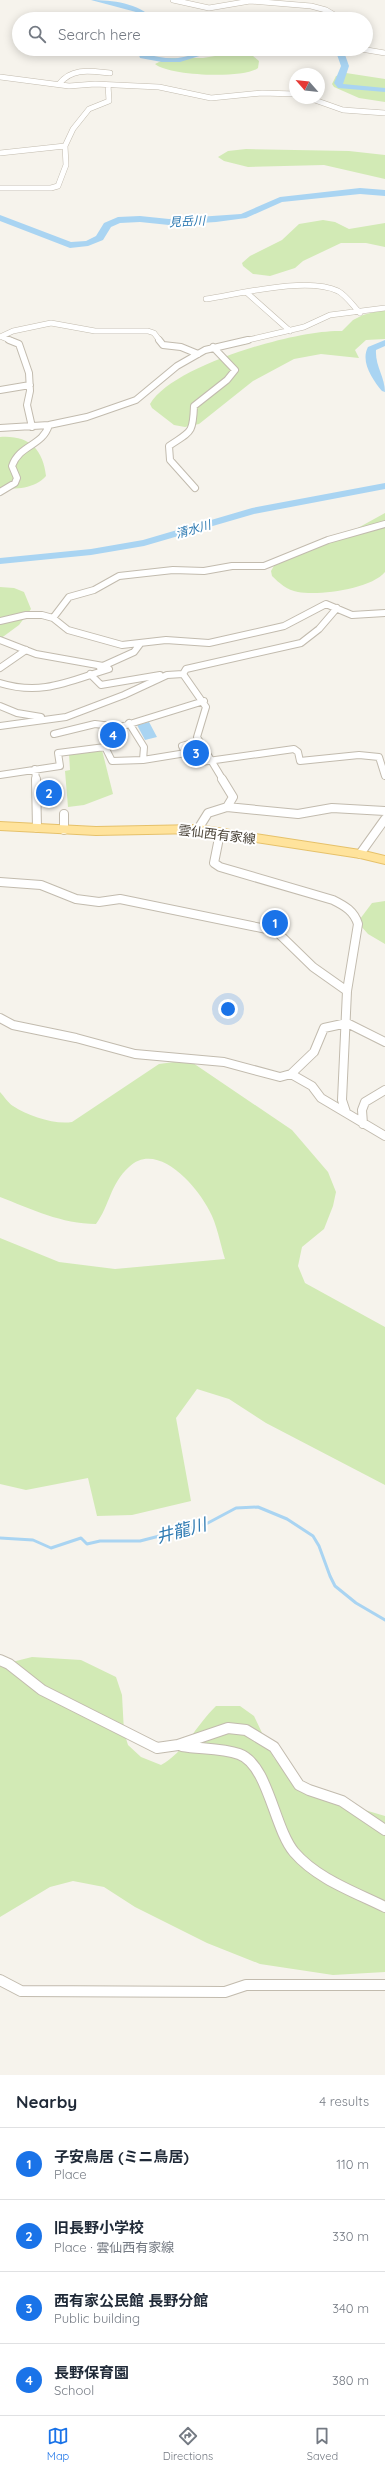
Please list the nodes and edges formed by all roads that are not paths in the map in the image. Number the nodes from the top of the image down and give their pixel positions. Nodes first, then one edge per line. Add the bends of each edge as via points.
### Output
1 (173, 0) edge
2 (248, 0) edge
3 (330, 12) edge
4 (373, 52) edge
5 (385, 54) edge
6 (110, 73) dead end
7 (0, 77) edge
8 (59, 84) junction
9 (108, 84) junction
10 (289, 94) edge
11 (325, 103) edge
12 (385, 114) edge
13 (66, 146) junction
14 (0, 153) edge
15 (0, 188) edge
16 (246, 292) junction
17 (206, 299) dead end
18 (385, 308) edge
19 (360, 313) junction
20 (290, 331) junction
21 (1, 337) edge
22 (213, 347) junction
23 (198, 354) junction
24 (30, 385) junction
25 (0, 390) edge
26 (49, 425) junction
27 (32, 427) junction
28 (0, 428) edge
29 (195, 488) dead end
30 (0, 492) edge
31 (385, 524) edge
32 (337, 608) junction
33 (385, 613) edge
34 (53, 618) junction
35 (0, 621) edge
36 (0, 640) edge
37 (140, 644) junction
38 (26, 650) junction
39 (93, 664) junction
40 (0, 668) edge
41 (90, 674) junction
42 (183, 674) junction
43 (167, 676) junction
44 (1, 685) edge
45 (204, 701) junction
46 (0, 706) edge
47 (72, 715) junction
48 (129, 723) junction
49 (0, 726) edge
50 (54, 734) dead end
51 (199, 741) junction
52 (186, 752) junction
53 (144, 760) junction
54 (211, 760) junction
55 (35, 769) junction
56 (0, 775) edge
57 (385, 776) edge
58 (227, 807) junction
59 (385, 811) edge
60 (64, 814) dead end
61 (385, 818) edge
62 (0, 826) edge
63 (37, 828) junction
64 (198, 829) junction
65 (64, 830) junction
66 (220, 833) junction
67 (360, 854) junction
68 (385, 860) edge
69 (0, 882) edge
70 (347, 991) junction
71 (0, 1018) edge
72 (347, 1023) junction
73 (385, 1042) edge
74 (291, 1074) junction
75 (385, 1090) edge
76 (346, 1112) junction
77 (363, 1124) junction
78 (385, 1136) edge
79 (0, 1660) edge
80 (181, 1746) junction
81 (385, 1830) edge
82 (385, 1907) edge
83 (0, 1980) edge
84 (385, 1985) edge

1 - 2 street via 208,8
2 - 3 street via 311,6
4 - 5 street
6 - 8 street via 76,71
7 - 8 street
8 - 9 street
9 - 10 street via 160,87 211,98 262,93
9 - 13 street via 109,101 86,112 73,129
11 - 12 street via 344,110
13 - 14 street
13 - 15 street via 66,165 56,187
16 - 17 street
16 - 19 street via 307,286 325,287 338,291
16 - 20 street
18 - 19 street
19 - 20 street via 323,317
20 - 22 street
21 - 23 street via 13,331 58,323 95,331 148,331 163,345 181,347
21 - 24 street via 19,344 23,351
22 - 23 street
22 - 29 street via 235,370 232,376 202,396 194,406 193,427 190,432 169,446 170,460
23 - 26 street via 177,366 136,400 87,417
24 - 25 street
24 - 27 street via 27,405
26 - 27 street
26 - 30 street via 48,435 44,439 20,451 12,466 17,478 15,483
27 - 28 street
31 - 34 street via 328,540 264,566 232,566 204,571 173,570 119,576 94,590 69,597
32 - 33 street via 352,615
32 - 37 street via 326,604 284,626 220,642 166,640
32 - 42 street via 319,629 301,643 197,666 186,669
34 - 35 street via 31,614
34 - 37 street via 76,634 114,644
36 - 38 street
37 - 39 street via 134,652 109,665
38 - 39 street
38 - 40 street
39 - 41 street via 98,668 109,669
41 - 43 street via 101,685
41 - 44 street via 43,689 30,690
42 - 43 street
42 - 45 street
43 - 47 street
45 - 48 street
45 - 51 street via 206,712 197,733
46 - 47 street via 30,716
47 - 49 street via 46,721
48 - 50 street via 115,727 95,724
48 - 53 street via 144,747
51 - 52 street via 184,745
51 - 54 street
52 - 53 street
52 - 54 street via 190,761 194,763
53 - 55 street via 112,760 105,747 58,753 60,766
54 - 57 street via 294,749 298,752 300,761 319,762 340,756 370,755 379,757
54 - 58 street via 232,792 233,796
55 - 56 street
55 - 63 street via 38,796
58 - 59 street via 298,814 332,808
58 - 64 street via 208,813
60 - 65 street
61 - 67 street
62 - 63 main road, 雲仙西有家線
63 - 65 main road, 雲仙西有家線
64 - 65 main road, 雲仙西有家線
64 - 66 main road, 雲仙西有家線
66 - 67 main road, 雲仙西有家線
66 - 70 street via 214,863 220,867 333,900 352,911 358,924
67 - 68 main road, 雲仙西有家線
69 - 70 street via 41,885 76,899 99,902 120,899 276,931 313,967
70 - 72 street
71 - 74 street via 13,1025 135,1054 224,1062 280,1077
72 - 73 street
72 - 74 street via 324,1028 314,1052
72 - 76 street via 342,1100
74 - 76 street via 312,1086 321,1098
75 - 77 street via 363,1102
76 - 77 street
77 - 78 street
79 - 80 street via 42,1690 140,1741 156,1748 170,1749
80 - 81 street via 225,1729 239,1728 248,1731 271,1742 292,1778 301,1787 342,1802
80 - 82 street via 239,1754 253,1762 261,1776 274,1814 294,1852 317,1873
83 - 84 street via 21,1991 225,1992 246,1985

